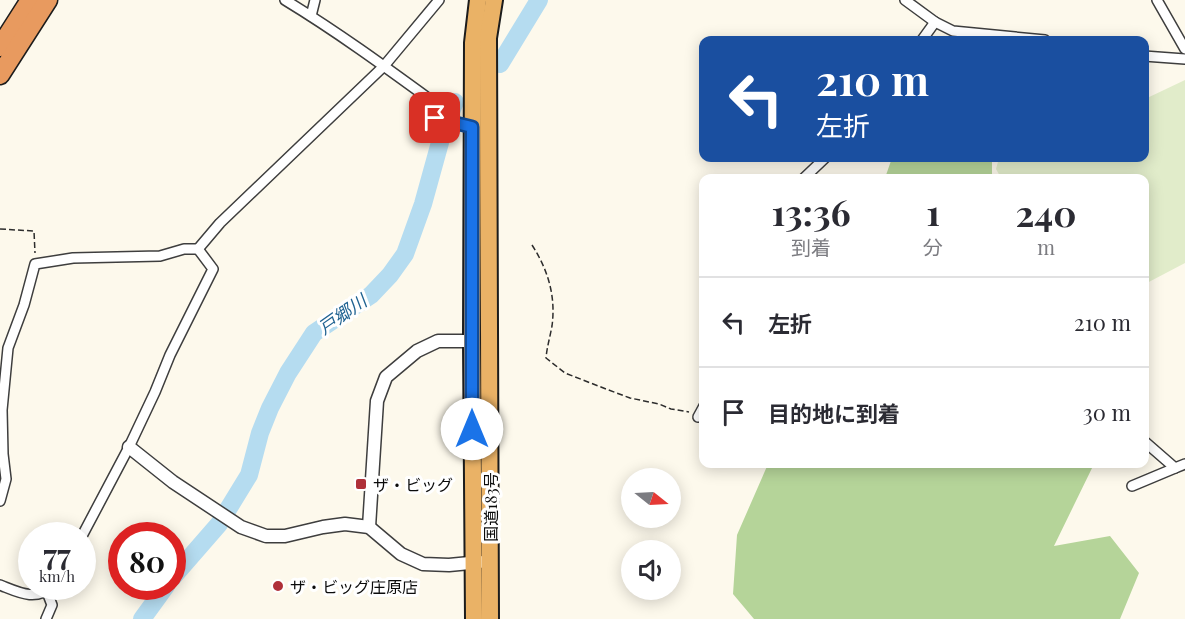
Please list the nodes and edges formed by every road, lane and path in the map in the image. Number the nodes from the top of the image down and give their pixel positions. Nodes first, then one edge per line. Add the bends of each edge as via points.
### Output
1 (30, 0) edge
2 (48, 0) edge
3 (285, 0) edge
4 (315, 0) edge
5 (439, 0) edge
6 (478, 0) edge
7 (494, 0) edge
8 (905, 0) edge
9 (1157, 0) edge
10 (311, 16) junction
11 (935, 22) junction
12 (925, 36) edge
13 (1004, 36) edge
14 (0, 47) edge
15 (1185, 49) edge
16 (1149, 56) edge
17 (1185, 59) edge
18 (384, 66) junction
19 (0, 75) edge
20 (472, 127) junction
21 (821, 162) edge
22 (808, 174) edge
23 (0, 229) edge
24 (532, 246) dead end
25 (198, 249) junction
26 (35, 264) junction
27 (472, 341) junction
28 (698, 417) edge
29 (1149, 446) edge
30 (129, 447) junction
31 (1185, 464) edge
32 (1174, 468) junction
33 (1132, 486) dead end
34 (0, 501) edge
35 (89, 522) edge
36 (369, 527) junction
37 (482, 562) junction
38 (0, 585) edge
39 (18, 592) edge
40 (51, 600) edge
41 (46, 619) edge
42 (474, 619) edge
43 (490, 619) edge

1 - 14 highway
2 - 19 highway
3 - 10 street
4 - 10 street
5 - 18 street
6 - 20 highway, 国道183号 via 472,43
7 - 37 highway, 国道183号 via 488,38
8 - 11 street
9 - 15 street
10 - 18 street
11 - 12 street
11 - 13 street via 953,31
16 - 17 street
18 - 20 street via 432,101 435,118
18 - 25 street via 220,223
20 - 27 highway, 国道183号
21 - 22 street
23 - 26 path via 34,231
24 - 28 path via 549,277 552,323 546,358 565,373 630,398
25 - 26 street via 160,256 73,258
25 - 30 street via 213,269
26 - 34 street via 8,348 2,410 6,479
27 - 36 street via 438,341 417,351 386,377 377,401
27 - 37 highway, 国道183号
29 - 32 street
30 - 35 street
30 - 36 street via 241,527 266,536 345,524
31 - 32 street
32 - 33 street
36 - 37 street via 401,554 423,564
37 - 42 highway, 国道183号
37 - 43 highway, 国道183号
38 - 39 street
40 - 41 street

